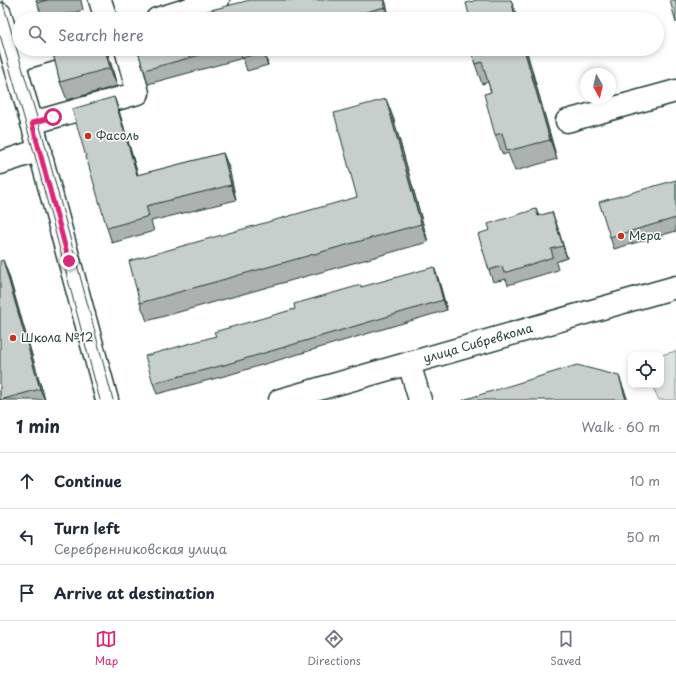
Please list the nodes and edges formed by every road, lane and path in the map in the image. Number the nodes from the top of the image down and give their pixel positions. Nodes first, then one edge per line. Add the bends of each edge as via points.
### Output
1 (100, 0) edge
2 (218, 0) edge
3 (104, 12) edge
4 (179, 12) edge
5 (0, 14) edge
6 (12, 54) edge
7 (13, 56) edge
8 (31, 56) edge
9 (128, 56) edge
10 (14, 61) junction
11 (676, 90) edge
12 (567, 121) dead end
13 (32, 123) junction
14 (40, 150) junction
15 (0, 163) edge
16 (676, 287) edge
17 (409, 363) junction
18 (106, 400) edge
19 (280, 400) edge
20 (420, 400) edge

1 - 3 street
2 - 4 street
5 - 6 street
7 - 10 street
8 - 10 street
9 - 13 street via 138,93
10 - 13 street
11 - 12 street
13 - 14 street
14 - 15 street
14 - 18 street
16 - 17 street, улица Сибревкома
17 - 19 street, улица Сибревкома
17 - 20 street

